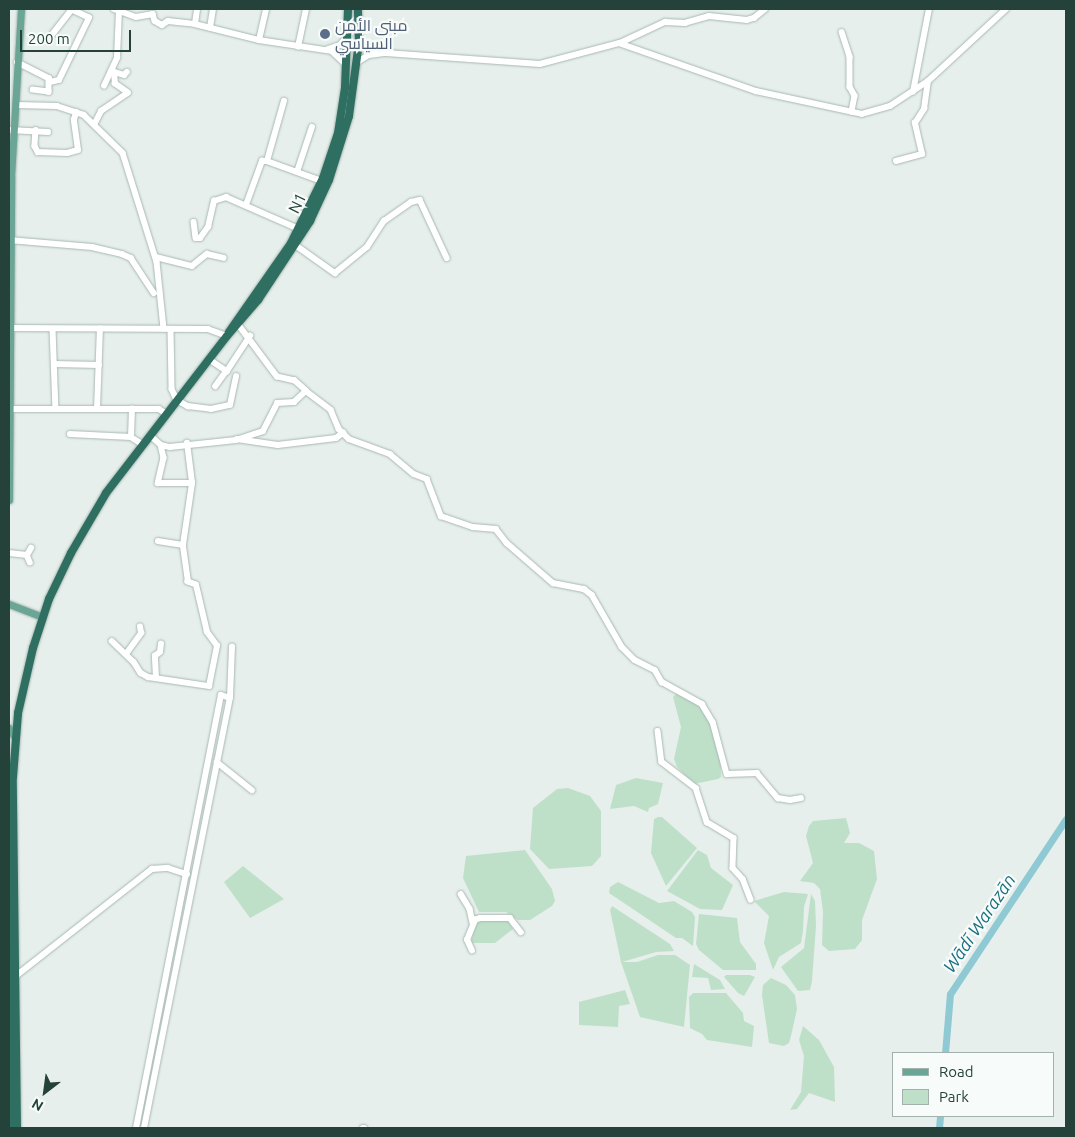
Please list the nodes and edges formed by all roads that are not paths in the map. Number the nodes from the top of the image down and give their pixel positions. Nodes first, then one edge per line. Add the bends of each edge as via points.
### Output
1 (21, 9) edge
2 (197, 9) edge
3 (213, 9) edge
4 (266, 9) edge
5 (306, 9) edge
6 (348, 9) edge
7 (358, 9) edge
8 (765, 9) edge
9 (929, 9) edge
10 (1006, 9) edge
11 (116, 10) edge
12 (195, 24) junction
13 (210, 28) junction
14 (842, 32) dead end
15 (53, 34) dead end
16 (345, 39) junction
17 (259, 40) junction
18 (359, 40) junction
19 (619, 43) junction
20 (298, 47) junction
21 (317, 50) junction
22 (386, 53) junction
23 (17, 62) junction
24 (344, 62) junction
25 (356, 63) junction
26 (113, 71) junction
27 (127, 72) dead end
28 (928, 81) junction
29 (50, 82) junction
30 (104, 86) dead end
31 (33, 90) dead end
32 (914, 92) junction
33 (284, 101) dead end
34 (17, 105) junction
35 (76, 112) junction
36 (852, 112) junction
37 (95, 123) junction
38 (312, 128) dead end
39 (12, 130) edge
40 (36, 130) junction
41 (48, 132) dead end
42 (268, 161) junction
43 (896, 161) dead end
44 (297, 172) junction
45 (322, 181) junction
46 (246, 205) junction
47 (194, 222) dead end
48 (299, 229) junction
49 (11, 240) edge
50 (297, 246) junction
51 (156, 257) junction
52 (224, 258) dead end
53 (447, 258) dead end
54 (154, 293) dead end
55 (239, 326) junction
56 (10, 328) edge
57 (52, 329) junction
58 (100, 329) junction
59 (164, 329) junction
60 (171, 329) junction
61 (227, 336) junction
62 (250, 336) junction
63 (209, 359) junction
64 (55, 364) junction
65 (99, 364) junction
66 (227, 371) junction
67 (236, 377) dead end
68 (216, 386) dead end
69 (306, 392) junction
70 (177, 400) junction
71 (10, 409) edge
72 (56, 409) junction
73 (97, 409) junction
74 (132, 409) junction
75 (166, 414) junction
76 (343, 433) junction
77 (70, 434) dead end
78 (150, 435) junction
79 (131, 437) junction
80 (237, 439) junction
81 (187, 443) junction
82 (142, 444) junction
83 (161, 445) junction
84 (192, 483) junction
85 (9, 491) edge
86 (9, 500) edge
87 (158, 541) dead end
88 (183, 545) junction
89 (31, 548) dead end
90 (9, 553) edge
91 (27, 555) junction
92 (30, 562) dead end
93 (9, 604) edge
94 (43, 616) junction
95 (140, 627) dead end
96 (112, 641) dead end
97 (161, 644) dead end
98 (232, 647) dead end
99 (126, 654) junction
100 (156, 678) junction
101 (230, 698) junction
102 (9, 728) edge
103 (658, 731) dead end
104 (16, 738) junction
105 (217, 762) junction
106 (252, 790) dead end
107 (800, 798) dead end
108 (12, 833) junction
109 (187, 874) junction
110 (461, 894) dead end
111 (752, 900) dead end
112 (473, 923) junction
113 (522, 932) dead end
114 (472, 951) dead end
115 (16, 976) junction
116 (10, 1128) edge
117 (17, 1128) edge
118 (136, 1128) edge
119 (144, 1128) edge

1 - 23 main road
2 - 12 street
3 - 13 street
4 - 17 street
5 - 20 street
6 - 16 highway
7 - 18 highway, N1
8 - 19 street via 747,20 709,16 685,22 665,22
9 - 32 street
10 - 28 street
11 - 12 street via 136,17 153,14 155,21 162,25 168,21
11 - 26 street via 118,52
12 - 13 street
13 - 17 street
14 - 36 street via 850,57 850,87 855,96
15 - 29 street via 72,10 89,18 59,80
16 - 18 highway via 353,34
16 - 21 street via 337,47
16 - 24 highway, N1
17 - 20 street
18 - 22 street via 369,50
18 - 25 highway, N1
19 - 22 street via 540,64
19 - 36 street via 756,91
20 - 21 street
21 - 24 street via 332,51
22 - 25 street via 369,55
23 - 29 street via 41,72
23 - 34 main road
24 - 25 highway via 349,69
24 - 45 highway, N1 / N1 via 345,88 338,133
25 - 50 highway, N1 via 349,116 338,154
26 - 27 street via 124,75
26 - 30 street
26 - 37 street via 115,84 128,93 101,111
28 - 32 street
28 - 43 street via 924,109 915,123 922,154
29 - 31 street via 49,92
32 - 36 street via 875,112
33 - 42 street
34 - 35 street via 57,106
34 - 39 main road
35 - 37 street
35 - 40 street via 78,150 67,154 38,152 34,146
37 - 51 street via 123,153
38 - 44 street
39 - 40 street
39 - 49 main road
40 - 41 street
42 - 44 street
42 - 46 street via 262,161
44 - 45 street
45 - 48 highway, N1 / N1
46 - 47 street via 226,197 214,201 208,227 200,238 196,238
46 - 48 street
48 - 61 highway, N1 / N1
49 - 54 street via 92,247 122,254 131,258
49 - 56 main road
50 - 53 street via 335,273 368,247 384,221 411,202 420,200
50 - 55 highway, N1
51 - 52 street via 192,266 207,254
51 - 59 street
55 - 61 highway, N1
55 - 62 street
56 - 57 street
56 - 71 main road
57 - 58 street
57 - 64 street
58 - 59 street
58 - 65 street
59 - 60 street
60 - 61 street via 208,329
60 - 70 street via 172,389
61 - 63 highway, N1
62 - 66 street
62 - 69 street via 277,377 295,381
63 - 66 street
63 - 70 highway, N1
64 - 65 street
64 - 72 street
65 - 73 street
66 - 68 street
67 - 70 street via 230,405 210,409 188,406
69 - 76 street via 331,410
69 - 80 street via 294,402 277,403 263,431
70 - 75 highway, N1
71 - 72 street
71 - 85 main road
72 - 73 street
73 - 74 street
74 - 75 street via 159,409
74 - 79 street
75 - 78 highway, N1
76 - 80 street via 336,438 278,445
76 - 107 street via 364,446 390,454 414,474 427,479 441,516 496,529 507,543 553,583 584,589 592,595 622,648 655,670 662,682 702,704 713,722 726,774 757,773 778,798
77 - 79 street
78 - 82 highway, N1
78 - 83 street
79 - 82 street
80 - 81 street
81 - 83 street
81 - 84 street
82 - 94 highway, N1 via 87,524
83 - 84 street via 164,458 158,483
84 - 88 street
85 - 86 main road
87 - 88 street
88 - 100 street via 188,582 196,585 207,632 217,646 214,665 209,686
89 - 91 street
90 - 91 street
91 - 92 street
93 - 94 main road
94 - 104 highway, N1 via 27,668
95 - 99 street via 140,633
96 - 99 street
97 - 100 street via 160,652 154,656
98 - 101 street
99 - 100 street via 141,673
101 - 105 street
101 - 109 street via 221,695
102 - 104 main road
103 - 111 street via 662,762 696,788 708,822 734,838 733,868 743,879
104 - 108 highway, N1
105 - 106 street
105 - 119 street
108 - 115 highway, N1
108 - 116 highway, N1
109 - 115 street via 168,868 152,869
109 - 118 street
110 - 112 street via 470,909
112 - 113 street via 480,918 501,915 517,923
112 - 114 street via 467,940
115 - 117 highway, N1

